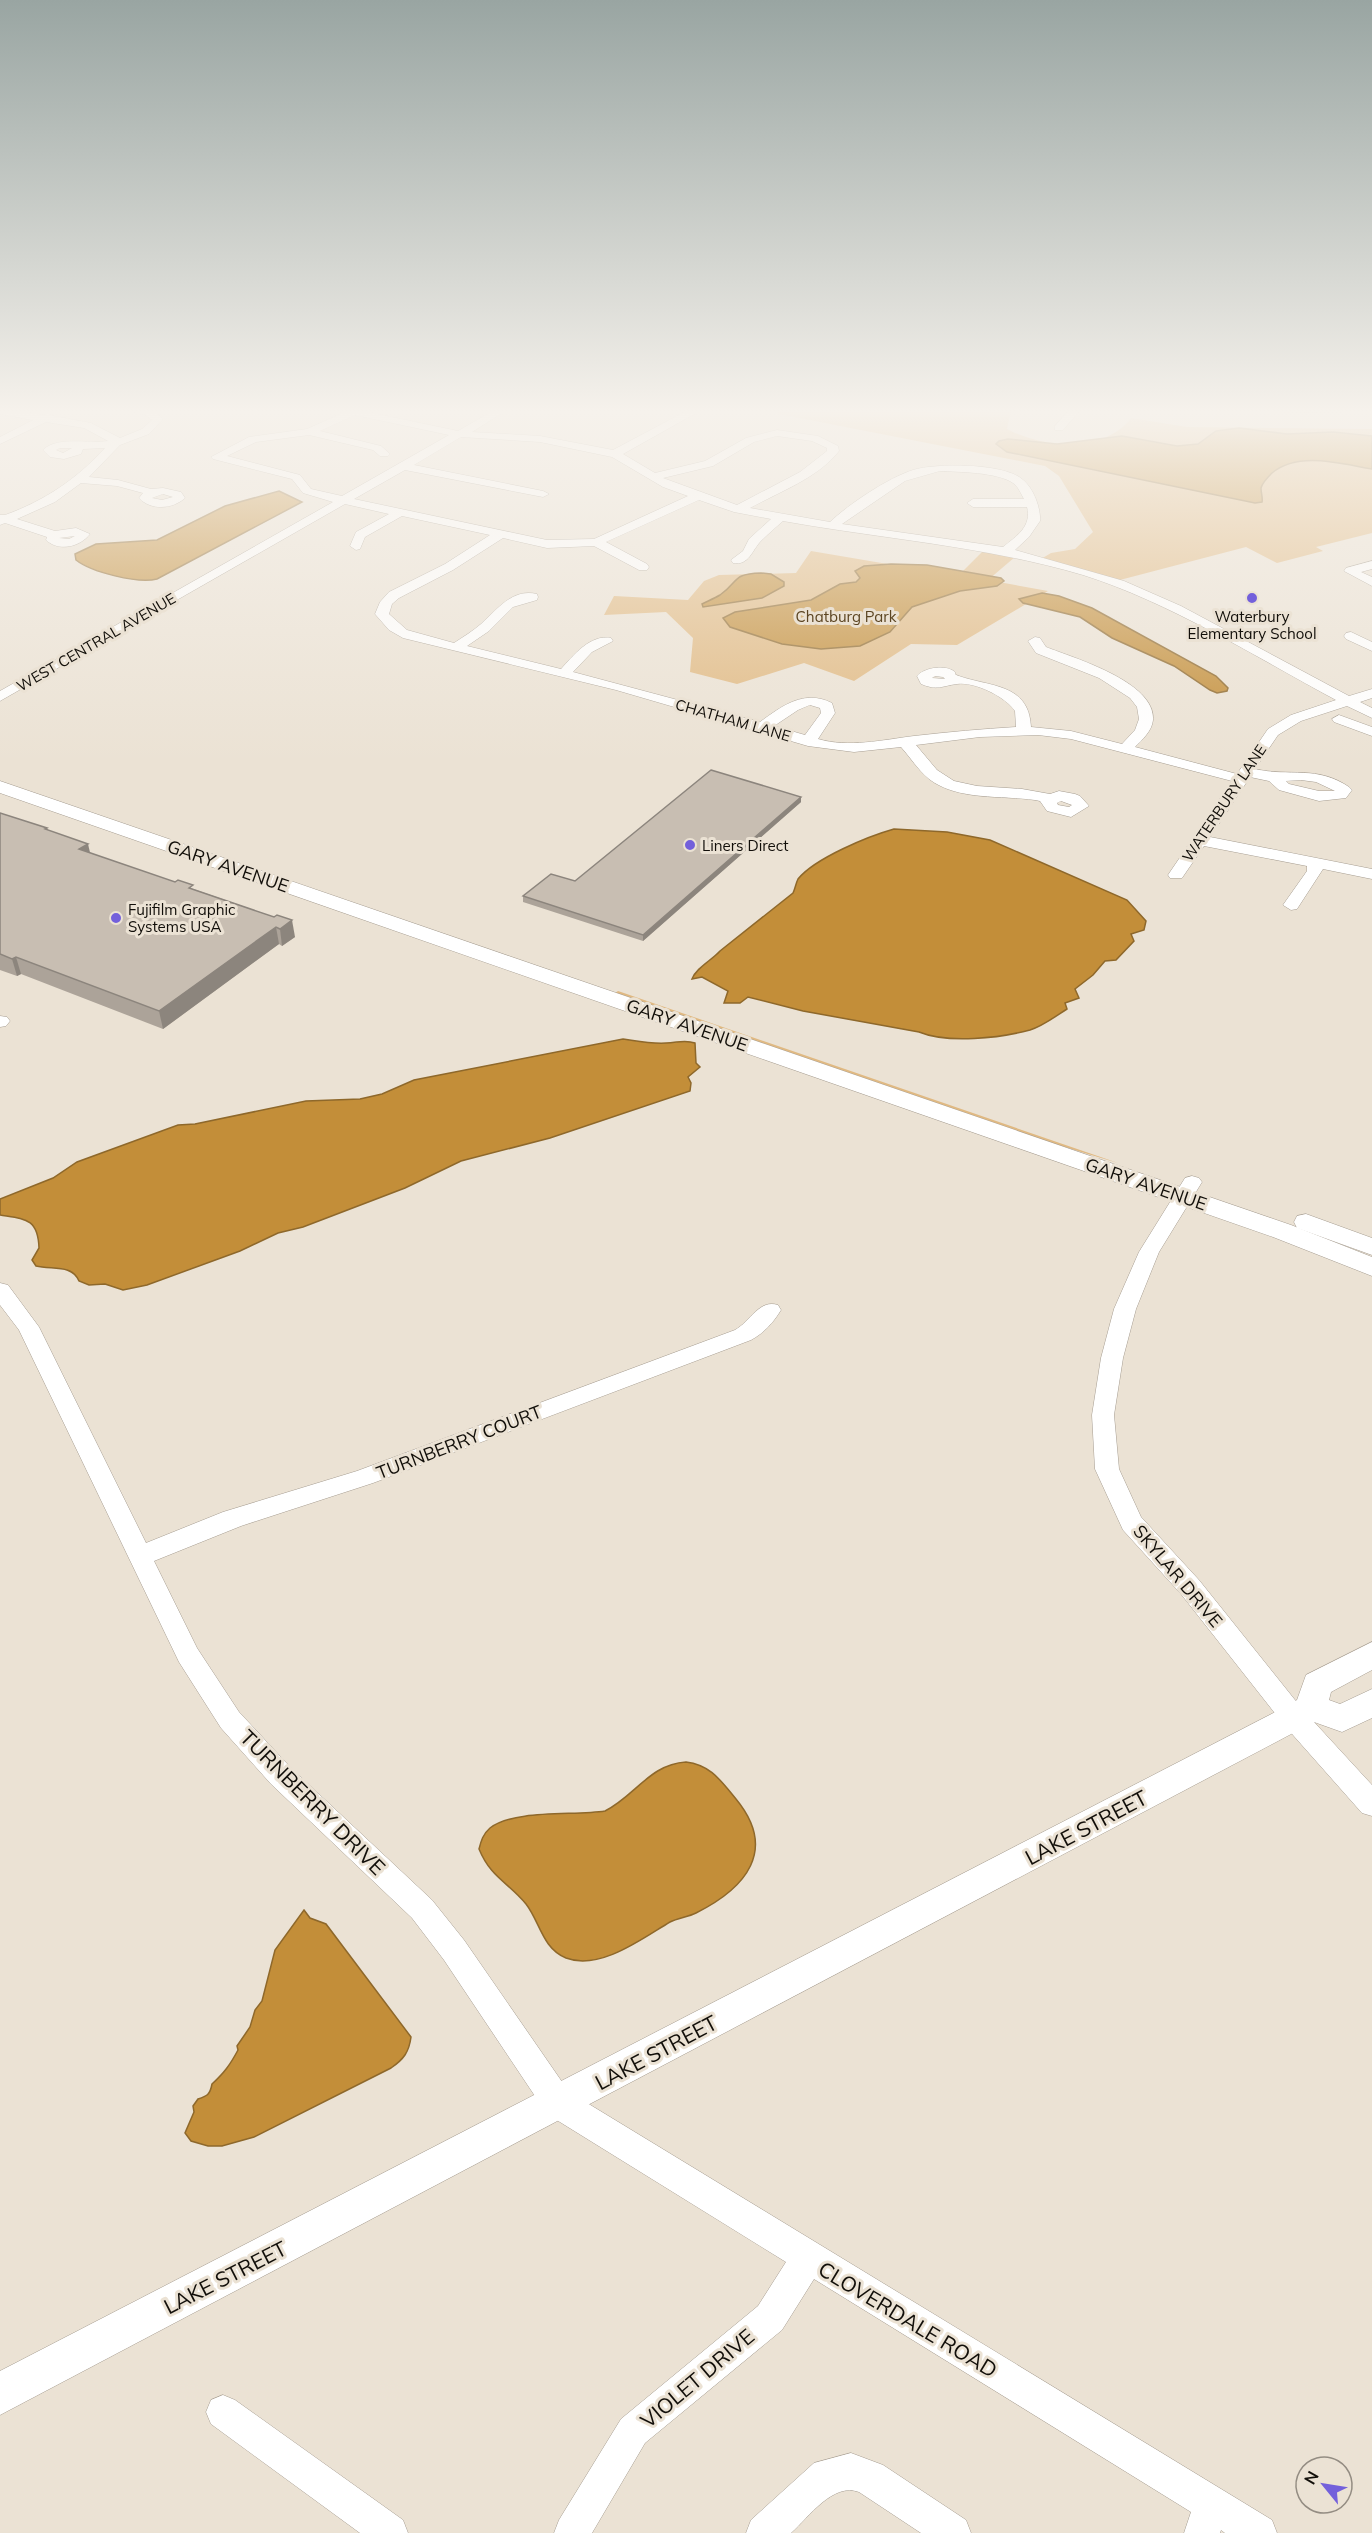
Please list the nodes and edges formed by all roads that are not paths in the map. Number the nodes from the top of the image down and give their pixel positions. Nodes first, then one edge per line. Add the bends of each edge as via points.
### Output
1 (24, 526) edge
2 (298, 526) edge
3 (376, 526) edge
4 (463, 526) edge
5 (631, 526) edge
6 (769, 526) edge
7 (834, 526) edge
8 (1033, 526) edge
9 (501, 534) junction
10 (54, 535) dead end
11 (596, 542) junction
12 (356, 546) dead end
13 (1006, 551) junction
14 (737, 560) dead end
15 (1372, 566) edge
16 (643, 567) dead end
17 (1372, 582) edge
18 (532, 597) dead end
19 (1351, 636) dead end
20 (606, 641) dead end
21 (1035, 641) dead end
22 (1372, 647) edge
23 (456, 648) junction
24 (564, 673) junction
25 (953, 679) dead end
26 (1372, 693) edge
27 (0, 697) edge
28 (1346, 702) junction
29 (1372, 714) edge
30 (1338, 719) dead end
31 (762, 729) junction
32 (1024, 730) junction
33 (1372, 732) edge
34 (808, 742) junction
35 (905, 742) junction
36 (1125, 749) junction
37 (0, 775) edge
38 (1242, 775) junction
39 (0, 788) edge
40 (1341, 795) dead end
41 (1050, 799) dead end
42 (1200, 840) junction
43 (1315, 862) junction
44 (1176, 874) dead end
45 (1372, 874) edge
46 (1292, 905) dead end
47 (1187, 1190) junction
48 (1372, 1247) edge
49 (1372, 1267) edge
50 (0, 1290) edge
51 (770, 1310) dead end
52 (140, 1556) junction
53 (1372, 1655) edge
54 (1372, 1702) edge
55 (1302, 1713) junction
56 (1372, 1804) edge
57 (558, 2103) junction
58 (808, 2257) junction
59 (0, 2394) edge
60 (223, 2412) dead end
61 (1207, 2519) edge
62 (390, 2533) edge
63 (572, 2533) edge
64 (765, 2533) edge
65 (953, 2533) edge
66 (1259, 2533) edge

1 - 10 street
2 - 27 street, WEST CENTRAL AVENUE
3 - 12 street via 360,535
4 - 9 street
5 - 11 street
6 - 14 street via 748,553
7 - 13 street
8 - 13 street
9 - 11 street via 555,545
9 - 23 street, CHATHAM LANE via 401,591 384,607 382,614 397,631
11 - 16 street
13 - 28 street via 1088,573 1151,596
15 - 17 street via 1350,571
18 - 23 street via 505,605 485,627
19 - 22 street
20 - 24 street via 587,649
21 - 36 street via 1041,650 1116,681 1140,701 1146,719 1142,730
23 - 24 street, CHATHAM LANE
24 - 31 street, CHATHAM LANE
25 - 32 street via 966,680 1010,698 1022,711
26 - 28 street, WATERBURY LANE
28 - 29 street
28 - 38 street, WATERBURY LANE via 1282,725 1264,742
30 - 33 street
31 - 34 street, CHATHAM LANE
31 - 34 street via 795,704 823,703 828,712
32 - 35 street, CHATHAM LANE
32 - 36 street, CHATHAM LANE via 1071,735
34 - 35 street, CHATHAM LANE via 854,748
35 - 41 street via 935,776 950,783
36 - 38 street, CHATHAM LANE
37 - 47 main road, GARY AVENUE
38 - 40 street, CHATHAM LANE via 1274,778 1284,788 1319,796
38 - 42 street, WATERBURY LANE
39 - 47 main road, GARY AVENUE
42 - 43 street
42 - 44 street, WATERBURY LANE
43 - 45 street
43 - 46 street via 1315,871
47 - 48 main road, GARY AVENUE
47 - 49 main road, GARY AVENUE
47 - 55 street, SKYLAR DRIVE via 1149,1252 1125,1309 1103,1415 1107,1469 1132,1523
50 - 52 street, TURNBERRY DRIVE via 36,1342
51 - 52 street, TURNBERRY COURT via 754,1329 743,1335 364,1477 232,1519
52 - 57 street, TURNBERRY DRIVE via 188,1655 231,1720 281,1776 422,1909
53 - 55 main road via 1317,1684
54 - 55 main road via 1342,1718
55 - 56 street, SKYLAR DRIVE
55 - 57 main road, LAKE STREET
57 - 58 street, CLOVERDALE ROAD
57 - 59 main road, LAKE STREET
58 - 61 street, CLOVERDALE ROAD
58 - 63 street, VIOLET DRIVE via 770,2318 633,2431
60 - 62 street
61 - 66 street, CLOVERDALE ROAD
64 - 65 street via 826,2476 851,2470 870,2478

